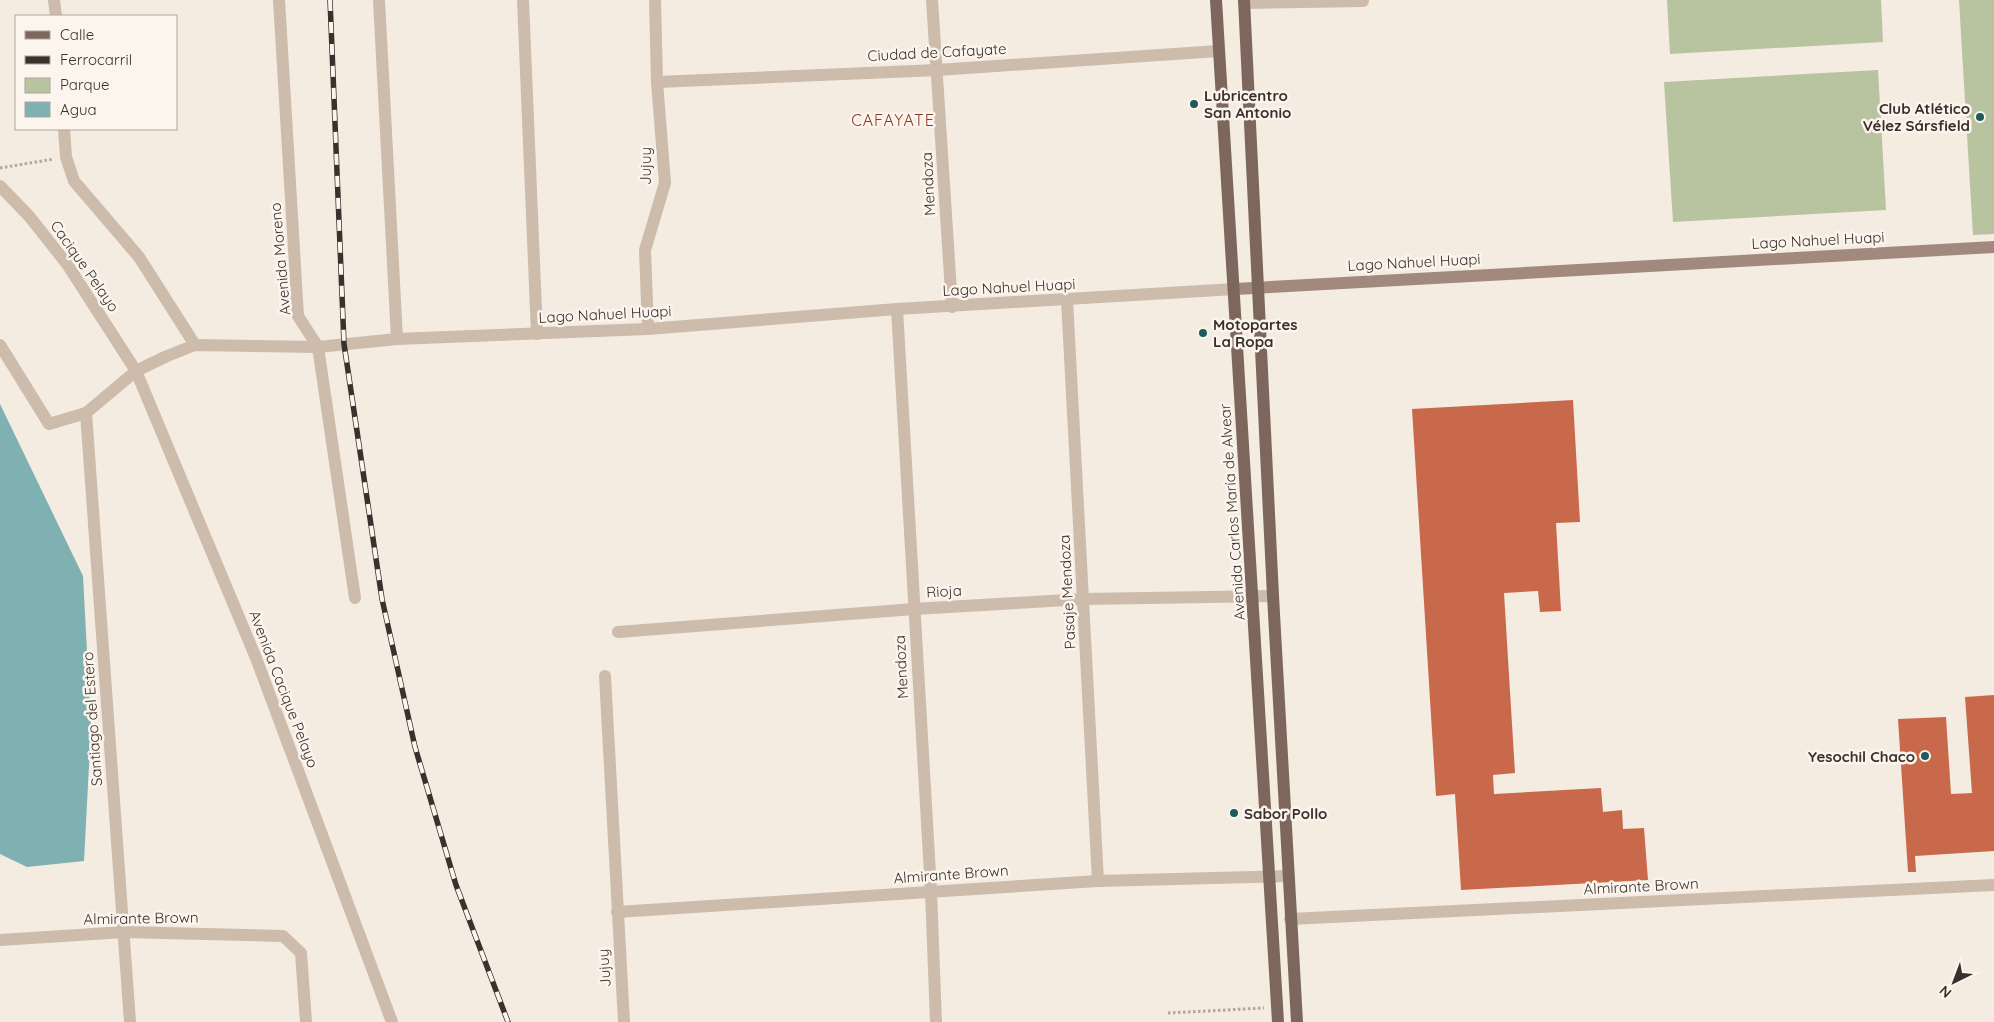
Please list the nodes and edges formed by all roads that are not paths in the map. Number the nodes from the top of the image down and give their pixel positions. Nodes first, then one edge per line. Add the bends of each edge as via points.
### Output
1 (54, 0) edge
2 (280, 0) edge
3 (378, 0) edge
4 (523, 0) edge
5 (655, 0) edge
6 (932, 0) edge
7 (1216, 0) edge
8 (1363, 1) edge
9 (1244, 2) edge
10 (56, 15) edge
11 (1218, 51) junction
12 (938, 70) junction
13 (657, 82) junction
14 (64, 130) edge
15 (0, 186) edge
16 (1994, 247) edge
17 (1258, 287) junction
18 (1235, 289) junction
19 (1067, 300) junction
20 (952, 307) junction
21 (897, 309) junction
22 (648, 329) junction
23 (537, 334) junction
24 (397, 339) junction
25 (0, 345) edge
26 (195, 345) junction
27 (318, 347) junction
28 (136, 371) junction
29 (86, 413) junction
30 (1273, 596) junction
31 (1254, 597) junction
32 (355, 598) dead end
33 (1084, 599) junction
34 (914, 609) junction
35 (618, 632) dead end
36 (605, 676) dead end
37 (1270, 876) junction
38 (1288, 876) junction
39 (1098, 881) junction
40 (1994, 885) edge
41 (930, 891) junction
42 (617, 912) junction
43 (1290, 919) junction
44 (124, 932) junction
45 (0, 940) edge
46 (130, 1022) edge
47 (306, 1022) edge
48 (392, 1022) edge
49 (624, 1022) edge
50 (936, 1022) edge
51 (1278, 1022) edge
52 (1297, 1022) edge

1 - 10 street
2 - 27 street, Avenida Moreno via 298,316
3 - 24 street
4 - 23 street
5 - 13 street, Jujuy
6 - 12 street, Mendoza
7 - 11 main road, Avenida Carlos María de Alvear
8 - 9 street
9 - 17 main road
11 - 12 street, Ciudad de Cafayate
11 - 18 main road, Avenida Carlos María de Alvear
12 - 13 street, Ciudad de Cafayate
12 - 20 street, Mendoza
13 - 22 street, Jujuy via 665,183 645,250
14 - 26 street via 66,157 74,181 139,257
15 - 28 street, Cacique Pelayo via 67,264
16 - 17 main road, Lago Nahuel Huapi
17 - 18 main road, Lago Nahuel Huapi
17 - 30 main road
18 - 19 street, Lago Nahuel Huapi
18 - 31 main road, Avenida Carlos María de Alvear
19 - 20 street, Lago Nahuel Huapi
19 - 33 street, Pasaje Mendoza
20 - 21 street, Lago Nahuel Huapi
21 - 22 street, Lago Nahuel Huapi
21 - 34 street, Mendoza
22 - 23 street, Lago Nahuel Huapi
23 - 24 street, Lago Nahuel Huapi
24 - 27 street, Lago Nahuel Huapi
25 - 29 street, Lago Nahuel Huapi via 49,424
26 - 27 street, Lago Nahuel Huapi
26 - 28 street, Lago Nahuel Huapi
27 - 32 street, Avenida Moreno
28 - 29 street, Lago Nahuel Huapi
28 - 48 street, Avenida Cacique Pelayo via 256,658
29 - 44 street, Santiago del Estero
30 - 31 street, Rioja
30 - 38 main road
31 - 33 street, Rioja
31 - 37 main road, Avenida Carlos María de Alvear
33 - 34 street, Rioja
33 - 39 street, Pasaje Mendoza
34 - 35 street, Rioja
34 - 41 street, Mendoza
36 - 42 street, Jujuy
37 - 38 street, Almirante Brown
37 - 39 street, Almirante Brown
37 - 51 main road, Avenida Carlos María de Alvear
38 - 43 main road
39 - 41 street, Almirante Brown
40 - 43 street, Almirante Brown
41 - 42 street, Almirante Brown
41 - 50 street, Mendoza
42 - 49 street, Jujuy
43 - 52 main road
44 - 45 street, Almirante Brown
44 - 46 street, Santiago del Estero
44 - 47 street, Almirante Brown via 283,936 302,953

